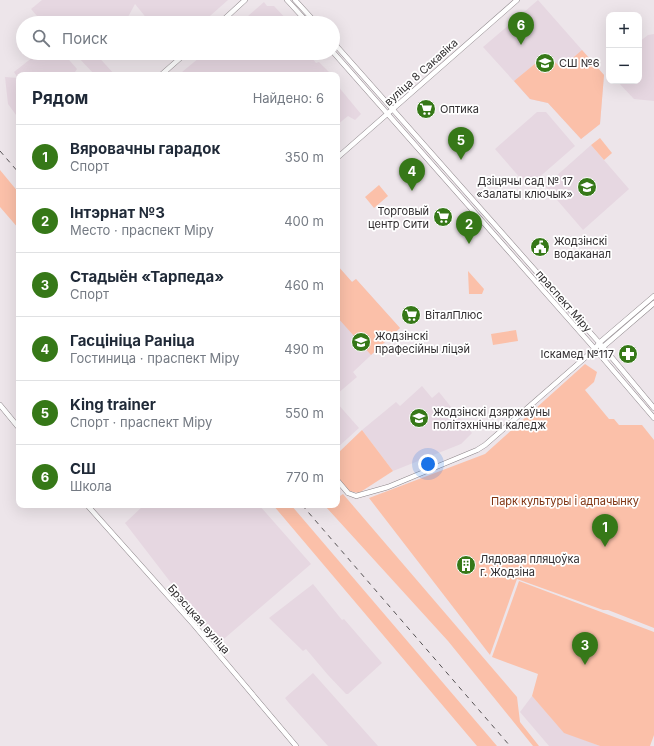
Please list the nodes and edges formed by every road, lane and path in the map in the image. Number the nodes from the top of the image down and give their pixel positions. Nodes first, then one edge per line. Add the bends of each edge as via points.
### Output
1 (246, 0) edge
2 (287, 0) edge
3 (295, 0) edge
4 (516, 0) edge
5 (228, 16) edge
6 (302, 16) edge
7 (310, 16) edge
8 (340, 50) edge
9 (178, 60) edge
10 (340, 60) edge
11 (164, 72) edge
12 (392, 110) junction
13 (388, 114) junction
14 (340, 155) edge
15 (454, 180) junction
16 (450, 184) junction
17 (517, 251) junction
18 (512, 255) junction
19 (654, 296) edge
20 (654, 303) edge
21 (599, 343) junction
22 (603, 347) junction
23 (595, 349) junction
24 (0, 405) edge
25 (654, 408) edge
26 (654, 418) edge
27 (16, 424) edge
28 (340, 484) edge
29 (90, 508) edge
30 (296, 746) edge

1 - 5 main road
2 - 6 main road
3 - 7 main road
4 - 12 main road, вуліца 8 Сакавіка
8 - 12 main road, праспект Міру
9 - 11 main road
10 - 13 main road, праспект Міру
12 - 13 main road, вуліца 8 Сакавіка
12 - 15 main road, праспект Міру
13 - 14 main road, вуліца 8 Сакавіка
13 - 16 main road, праспект Міру
15 - 16 main road
15 - 17 main road, праспект Міру
16 - 18 main road, праспект Міру
17 - 18 main road
17 - 21 main road, праспект Міру
18 - 23 main road, праспект Міру
19 - 21 main road
20 - 22 main road
21 - 22 main road, праспект Міру
21 - 23 main road
22 - 23 main road
22 - 25 main road, праспект Міру
23 - 26 main road, праспект Міру
23 - 28 main road via 486,445 477,450 388,487 356,496 348,493
24 - 27 main road
29 - 30 main road, Брэсцкая вуліца via 194,625

